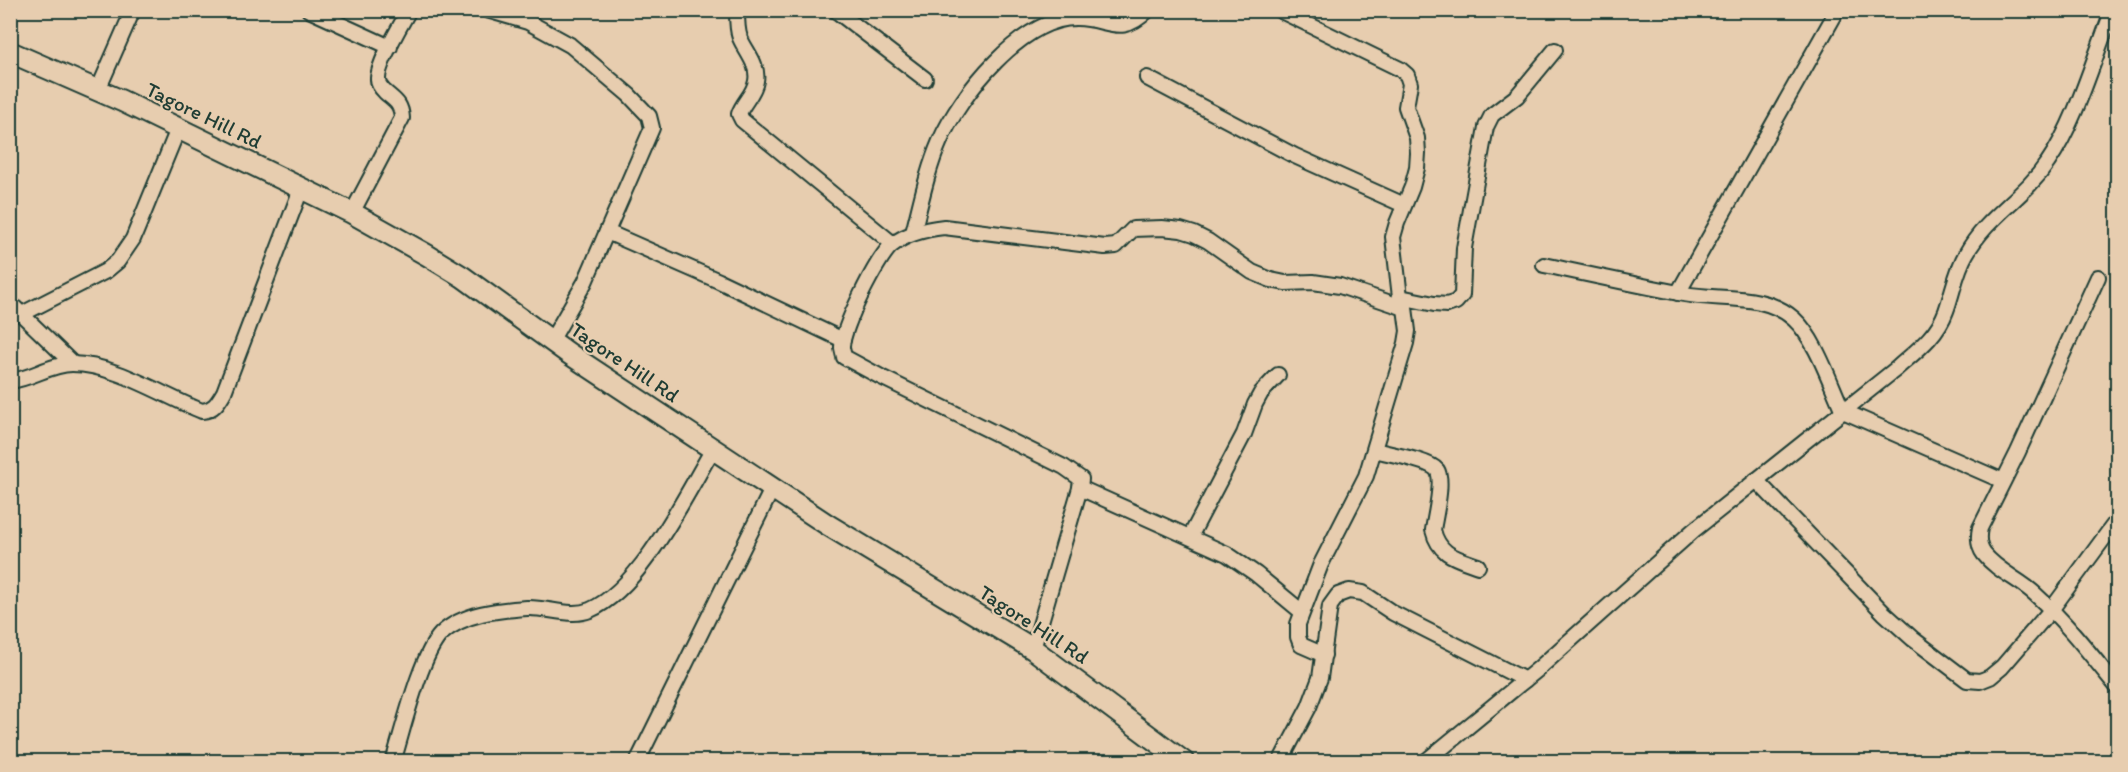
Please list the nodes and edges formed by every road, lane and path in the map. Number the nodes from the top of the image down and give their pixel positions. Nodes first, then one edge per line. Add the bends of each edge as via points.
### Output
1 (133, 10) edge
2 (309, 10) edge
3 (409, 10) edge
4 (487, 10) edge
5 (737, 10) edge
6 (835, 10) edge
7 (1148, 10) edge
8 (1279, 10) edge
9 (2113, 10) edge
10 (1834, 16) dead end
11 (390, 47) junction
12 (1555, 50) dead end
13 (10, 52) edge
14 (1148, 78) dead end
15 (925, 80) dead end
16 (98, 90) junction
17 (178, 129) junction
18 (301, 189) junction
19 (1404, 205) junction
20 (352, 213) junction
21 (607, 231) junction
22 (913, 233) junction
23 (893, 244) junction
24 (1544, 265) dead end
25 (2098, 277) dead end
26 (1678, 293) junction
27 (10, 303) edge
28 (1403, 303) junction
29 (22, 314) junction
30 (843, 340) junction
31 (550, 341) junction
32 (73, 364) junction
33 (1278, 375) dead end
34 (10, 381) edge
35 (1843, 411) junction
36 (713, 449) junction
37 (1375, 450) junction
38 (1756, 480) junction
39 (2003, 481) junction
40 (1080, 488) junction
41 (772, 489) junction
42 (2118, 519) edge
43 (1190, 537) junction
44 (1478, 566) dead end
45 (2051, 610) junction
46 (1302, 612) junction
47 (1033, 649) junction
48 (1324, 655) junction
49 (1525, 680) junction
50 (2118, 688) edge
51 (393, 762) edge
52 (637, 762) edge
53 (1184, 762) edge
54 (1280, 762) edge
55 (1425, 762) edge

1 - 16 street
2 - 11 street
3 - 11 street
4 - 21 street via 528,22 570,45 649,116 652,128
5 - 23 street via 740,37 757,73 752,94 739,114 742,120
6 - 15 street
7 - 22 street via 1137,22 1126,25 1077,18 1055,21 1041,26 1002,56 966,97 941,139
8 - 19 street via 1407,75 1410,84 1406,107 1418,138 1418,153 1412,188
9 - 35 street via 2062,139 2032,183 1983,228 1965,256 1939,326 1920,348
10 - 26 street
11 - 20 street via 378,83 398,102 402,118
12 - 28 street via 1517,96 1492,116 1486,128 1464,248 1462,295 1447,305
13 - 16 main road, Tagore Hill Rd
14 - 19 street via 1295,156
16 - 17 main road, Tagore Hill Rd
17 - 18 main road, Tagore Hill Rd
17 - 29 street via 132,238 118,261
18 - 20 main road, Tagore Hill Rd
18 - 32 street via 224,392 210,411 180,403 108,371
19 - 28 street via 1393,237
20 - 31 main road, Tagore Hill Rd via 463,277
21 - 30 street
21 - 31 street via 585,282
22 - 23 street
22 - 28 street via 944,227 1105,247 1116,246 1134,229 1181,230 1208,241 1244,267 1271,280 1340,286
23 - 30 street via 871,275
24 - 26 street
25 - 39 street
26 - 35 street via 1742,299 1784,310 1805,332
27 - 29 street
28 - 37 street via 1406,344
29 - 32 street
30 - 40 street via 844,357 1064,467 1081,479
31 - 36 main road, Tagore Hill Rd
32 - 34 street
33 - 43 street via 1261,393
35 - 38 street
35 - 39 street
36 - 41 main road, Tagore Hill Rd
36 - 51 street via 642,566 604,602 575,613 536,608 484,613 450,627 441,635 424,664
37 - 44 street via 1429,464 1437,470 1440,480 1433,530 1439,547
37 - 46 street
38 - 45 street via 1884,613 1920,646 1967,680 1990,677
38 - 49 street
39 - 45 street via 1980,528 1980,548 1996,566 2025,585
40 - 43 street
40 - 47 street
41 - 47 main road, Tagore Hill Rd
41 - 52 street
42 - 45 street
43 - 46 street via 1243,565
45 - 50 street
46 - 48 street via 1298,631 1301,645
47 - 53 main road, Tagore Hill Rd
48 - 49 street via 1330,606 1338,595 1349,591 1363,593
48 - 54 street via 1309,707
49 - 55 street

